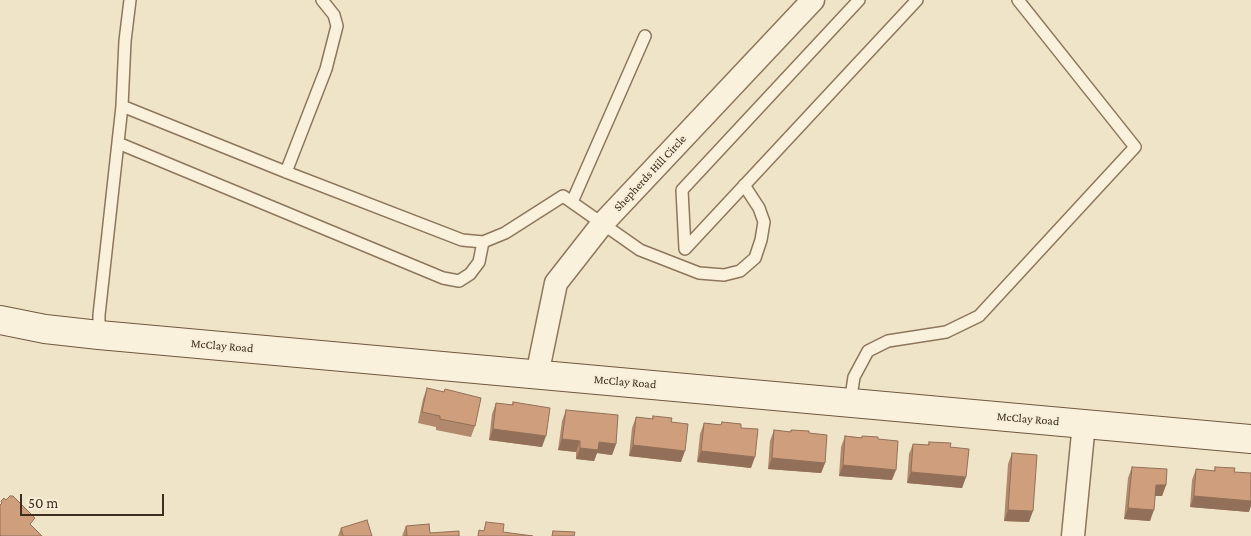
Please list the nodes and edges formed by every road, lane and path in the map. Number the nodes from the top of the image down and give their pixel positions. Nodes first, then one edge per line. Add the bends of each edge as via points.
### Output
1 (130, 0) edge
2 (322, 0) edge
3 (814, 0) edge
4 (859, 0) edge
5 (917, 0) edge
6 (1018, 0) edge
7 (645, 36) dead end
8 (122, 106) junction
9 (118, 143) junction
10 (286, 172) junction
11 (744, 185) junction
12 (572, 202) junction
13 (603, 223) junction
14 (483, 242) junction
15 (685, 249) junction
16 (673, 264) junction
17 (0, 320) edge
18 (98, 335) junction
19 (537, 375) junction
20 (850, 403) junction
21 (1084, 423) junction
22 (1251, 438) edge
23 (1073, 536) edge

1 - 8 lane
2 - 10 lane via 334,15 337,26 326,69
3 - 13 street, Shepherds Hill Circle
4 - 15 lane via 682,190
5 - 11 lane
6 - 20 lane via 1135,147 979,316 946,332 888,341 868,351 854,377
7 - 12 lane
8 - 9 lane
8 - 10 lane
9 - 14 lane via 443,278 459,281 470,274 479,262
9 - 18 lane
10 - 14 lane via 462,240
11 - 15 lane
11 - 16 lane via 764,222 755,258 740,271 724,276 698,273
12 - 13 lane
12 - 14 lane via 563,196 505,233
13 - 16 lane via 640,250
13 - 19 street, Shepherds Hill Circle via 556,284
15 - 16 lane
17 - 18 main road, McClay Road
18 - 19 main road, McClay Road
19 - 20 main road, McClay Road
20 - 21 main road, McClay Road
21 - 22 main road, McClay Road
21 - 23 street

